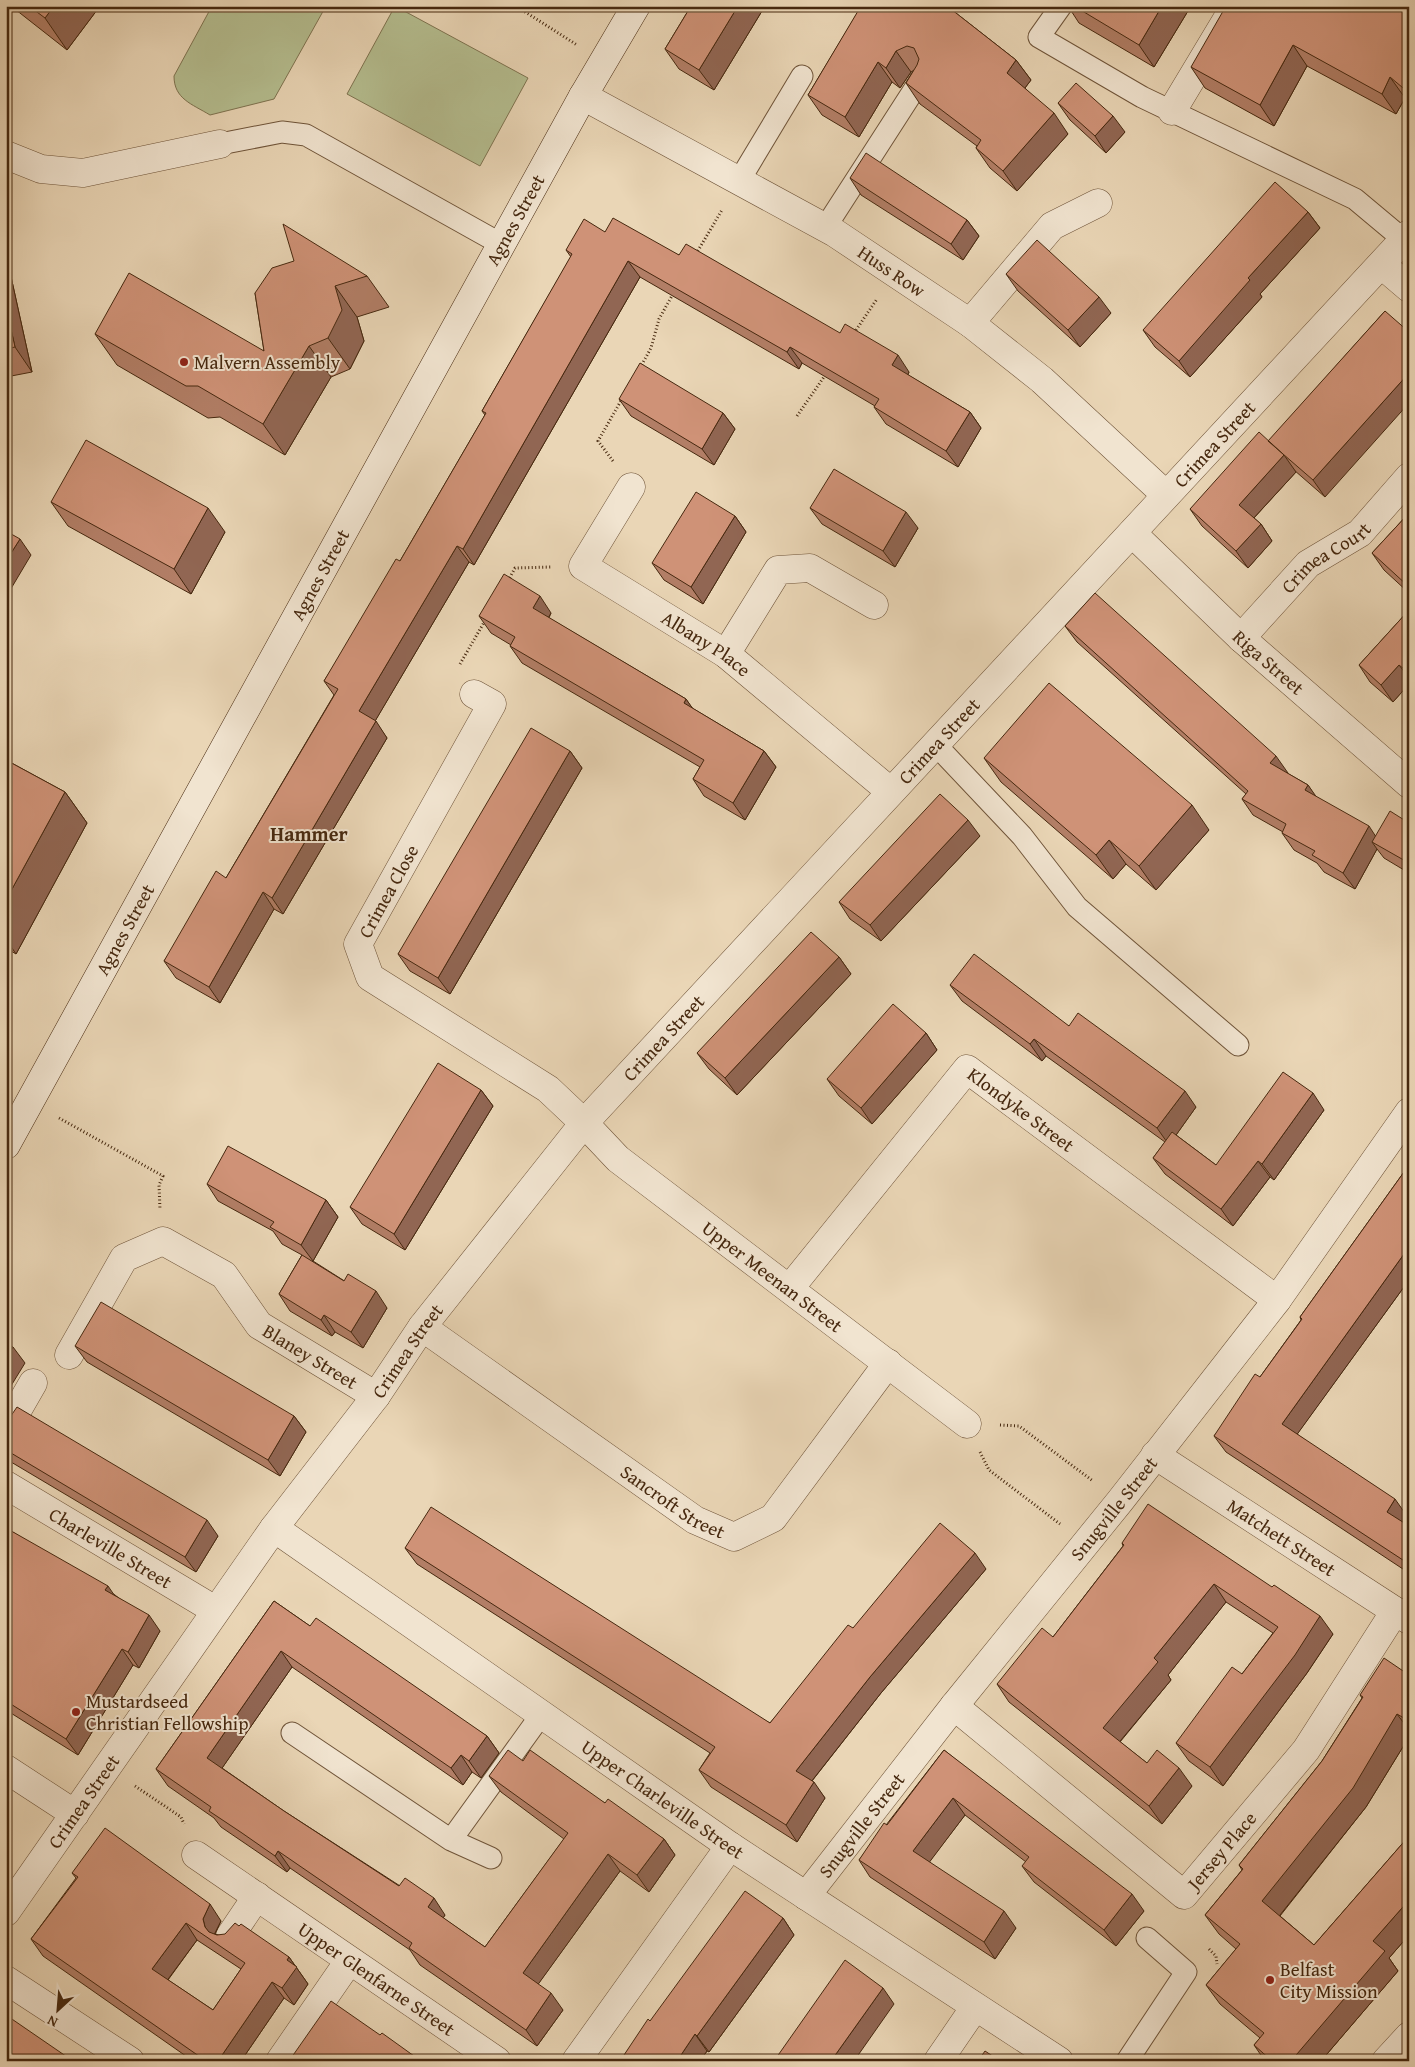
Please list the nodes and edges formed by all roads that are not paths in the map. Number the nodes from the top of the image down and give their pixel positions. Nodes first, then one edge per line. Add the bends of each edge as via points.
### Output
1 (636, 6) edge
2 (1061, 6) edge
3 (1234, 6) edge
4 (802, 76) dead end
5 (921, 79) edge
6 (583, 96) junction
7 (1172, 111) junction
8 (220, 144) joint
9 (6, 155) edge
10 (739, 181) junction
11 (1098, 203) dead end
12 (825, 228) junction
13 (1406, 237) edge
14 (501, 244) junction
15 (1382, 265) junction
16 (1409, 288) edge
17 (970, 323) junction
18 (1409, 477) edge
19 (631, 487) road end
20 (1166, 494) junction
21 (1132, 533) junction
22 (874, 605) dead end
23 (1242, 638) junction
24 (726, 654) junction
25 (474, 694) road end
26 (935, 744) junction
27 (1409, 784) edge
28 (890, 791) junction
29 (1238, 1045) dead end
30 (1409, 1112) edge
31 (584, 1123) junction
32 (6, 1145) edge
33 (790, 1288) junction
34 (1277, 1300) junction
35 (422, 1327) junction
36 (69, 1355) dead end
37 (888, 1363) junction
38 (34, 1383) dead end
39 (376, 1396) junction
40 (967, 1424) road end
41 (6, 1430) edge
42 (1155, 1455) junction
43 (6, 1485) edge
44 (274, 1528) junction
45 (215, 1610) junction
46 (1402, 1616) edge
47 (954, 1706) junction
48 (541, 1715) junction
49 (292, 1733) dead end
50 (6, 1769) edge
51 (75, 1814) junction
52 (450, 1840) junction
53 (730, 1846) junction
54 (196, 1855) road end
55 (491, 1858) dead end
56 (256, 1896) junction
57 (806, 1896) junction
58 (6, 1912) edge
59 (230, 1936) edge
60 (1147, 1938) dead end
61 (349, 1961) junction
62 (6, 1980) edge
63 (975, 2007) junction
64 (1409, 2036) edge
65 (130, 2061) edge
66 (280, 2061) edge
67 (497, 2061) edge
68 (576, 2061) edge
69 (938, 2061) edge
70 (1059, 2061) edge
71 (1128, 2061) edge
72 (1386, 2061) edge

1 - 6 street, Agnes Street
2 - 7 lane via 1040,37
3 - 7 street
4 - 10 lane
5 - 12 lane
6 - 10 street, Huss Row
6 - 14 street, Agnes Street
7 - 13 lane via 1355,200
8 - 9 street via 83,173 41,170
8 - 14 lane via 282,132 306,136
10 - 12 street, Huss Row
11 - 17 street via 1052,226
12 - 17 street, Huss Row
13 - 15 street, Crimea Street
14 - 32 street, Agnes Street
15 - 16 street
15 - 20 street, Crimea Street
17 - 20 street, Huss Row via 1042,380
18 - 23 street, Crimea Court via 1360,533 1308,564
19 - 24 street, Albany Place via 583,566
20 - 21 street, Crimea Street
21 - 23 street, Riga Street
21 - 26 street, Crimea Street
22 - 24 street via 810,568 778,570
23 - 27 street, Riga Street
24 - 28 street, Albany Place
25 - 31 street, Crimea Close via 492,704 358,944 370,977 548,1089
26 - 28 street, Crimea Street
26 - 29 lane via 1022,836 1077,907
28 - 31 street, Crimea Street
30 - 34 street, Snugville Street
31 - 33 street, Upper Meenan Street via 618,1159
31 - 35 street, Crimea Street
33 - 34 street, Klondyke Street via 967,1069
33 - 37 street, Upper Meenan Street
34 - 42 street, Snugville Street
35 - 37 street, Sancroft Street via 695,1520 734,1537 773,1518
35 - 39 street, Crimea Street
36 - 39 street, Blaney Street via 124,1258 163,1240 224,1275 259,1325
37 - 40 street, Upper Meenan Street
38 - 41 street
39 - 44 street, Crimea Street
42 - 46 street, Matchett Street
42 - 47 street, Snugville Street
43 - 45 street, Charleville Street
44 - 45 street, Crimea Street
44 - 48 street, Upper Charleville Street
45 - 51 street, Crimea Street
46 - 47 street, Jersey Place via 1306,1750 1184,1895
47 - 57 street, Snugville Street
48 - 52 lane
48 - 53 street, Upper Charleville Street
49 - 52 lane
50 - 51 street
51 - 58 street, Crimea Street
52 - 55 lane
53 - 57 street, Upper Charleville Street
53 - 68 street
54 - 56 street, Upper Glenfarne Street
56 - 59 street
56 - 61 street, Upper Glenfarne Street
57 - 63 street, Upper Charleville Street
60 - 71 lane via 1186,1972
61 - 66 street
61 - 67 street, Upper Glenfarne Street
62 - 65 street
63 - 69 street
63 - 70 street, Upper Charleville Street
64 - 72 street

